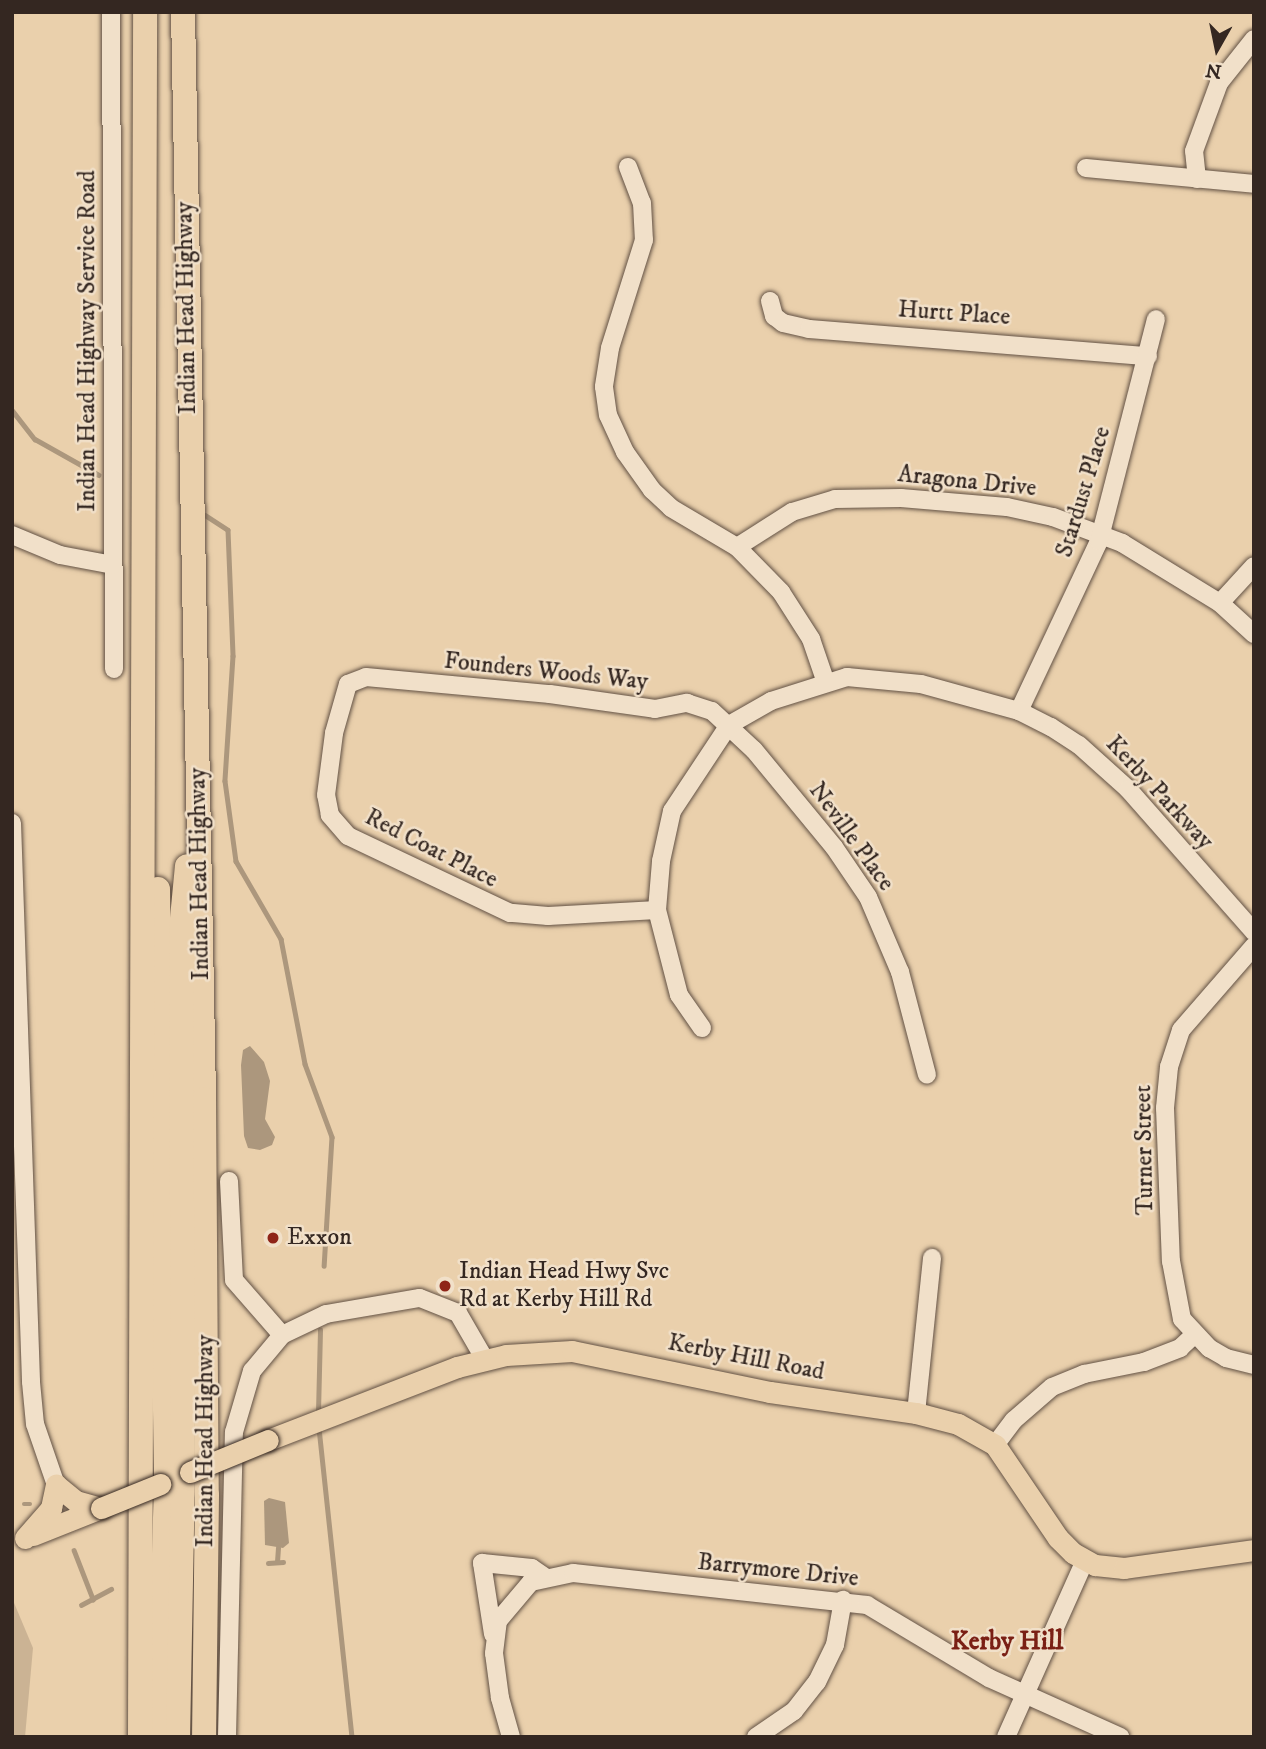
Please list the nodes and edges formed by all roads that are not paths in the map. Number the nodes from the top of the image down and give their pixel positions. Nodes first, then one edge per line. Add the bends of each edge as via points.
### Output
1 (111, 12) edge
2 (145, 12) edge
3 (183, 12) edge
4 (1254, 39) edge
5 (628, 167) dead end
6 (1086, 168) dead end
7 (1198, 179) junction
8 (1254, 184) edge
9 (770, 301) dead end
10 (1156, 318) dead end
11 (1148, 356) junction
12 (1102, 533) junction
13 (12, 535) edge
14 (737, 547) junction
15 (113, 565) junction
16 (1254, 566) edge
17 (1220, 603) junction
18 (145, 620) junction
19 (1254, 634) edge
20 (114, 669) dead end
21 (825, 680) junction
22 (351, 681) joint
23 (1019, 711) junction
24 (730, 725) junction
25 (198, 782) junction
26 (12, 823) edge
27 (657, 910) junction
28 (1254, 932) edge
29 (1254, 946) edge
30 (702, 1028) dead end
31 (927, 1075) dead end
32 (229, 1181) dead end
33 (932, 1258) dead end
34 (282, 1335) junction
35 (1193, 1336) junction
36 (484, 1358) junction
37 (1254, 1365) edge
38 (916, 1413) junction
39 (995, 1445) junction
40 (175, 1478) junction
41 (56, 1485) junction
42 (101, 1508) junction
43 (19, 1541) edge
44 (1254, 1550) edge
45 (1085, 1560) junction
46 (545, 1577) junction
47 (842, 1600) junction
48 (493, 1634) junction
49 (1026, 1693) junction
50 (140, 1737) edge
51 (159, 1737) edge
52 (178, 1737) edge
53 (204, 1737) edge
54 (227, 1737) edge
55 (511, 1737) edge
56 (756, 1737) edge
57 (1006, 1737) edge
58 (1120, 1737) edge

1 - 15 street, Indian Head Highway Service Road
2 - 18 highway, Indian Head Highway
3 - 25 highway, Indian Head Highway
4 - 7 street via 1219,83 1194,151
5 - 14 street via 642,203 644,240 610,348 604,387 608,415 625,452 652,490 671,508
6 - 7 street
7 - 8 street
9 - 11 street, Hurtt Place via 774,316 783,323 809,329
10 - 11 street, Stardust Place
11 - 12 street, Stardust Place
12 - 14 street, Aragona Drive via 1007,507 855,498 804,506
12 - 17 street, Aragona Drive
12 - 23 street, Stardust Place
13 - 15 street via 60,555
14 - 21 street via 796,611
15 - 20 street, Indian Head Highway Service Road
16 - 17 street
17 - 19 street, Aragona Drive
18 - 40 highway via 160,930
18 - 50 highway, Indian Head Highway
21 - 23 street, Kerby Parkway via 891,679
21 - 24 street, Kerby Parkway via 771,701
22 - 24 street, Founders Woods Way via 366,677 530,692 655,709 687,703 708,708
22 - 27 street, Red Coat Place via 339,708 326,795 330,815 348,836 510,913 559,916
23 - 28 street, Kerby Parkway via 1079,745 1105,768
24 - 27 street, Kerby Parkway via 672,811
24 - 31 street, Neville Place via 815,823 868,897 900,972
25 - 40 highway via 181,929
25 - 53 highway, Indian Head Highway via 207,1495
26 - 41 street via 31,1382 35,1424
27 - 30 street, Kerby Parkway via 679,995
29 - 35 street, Turner Street via 1187,1021 1169,1067 1165,1134 1172,1270 1177,1305
32 - 34 street via 234,1280
33 - 38 street
34 - 36 street via 326,1314 420,1298 458,1313 474,1332
34 - 54 street via 252,1371 234,1432
35 - 37 street via 1226,1358
35 - 39 street via 1180,1348 1144,1362 1084,1374 1052,1387 1014,1420
36 - 38 main road, Kerby Hill Road via 572,1352 770,1392
36 - 40 main road, Kerby Hill Road, bridge
38 - 39 main road, Kerby Hill Road via 958,1424
39 - 45 main road, Kerby Hill Road via 1058,1538
40 - 42 main road, Kerby Hill Road, bridge
40 - 51 highway
40 - 52 highway
41 - 42 main road via 76,1501
41 - 43 main road via 51,1508
42 - 43 main road, Kerby Hill Road
44 - 45 main road, Kerby Hill Road via 1124,1568
45 - 49 street
46 - 47 street, Barrymore Drive via 602,1576 763,1596
46 - 48 street via 515,1596
46 - 48 street, Barrymore Drive via 531,1569 482,1563
47 - 49 street, Barrymore Drive via 882,1611 974,1669
47 - 56 street via 835,1645 817,1682 794,1710
48 - 55 street via 500,1698
49 - 57 street
49 - 58 street, Barrymore Drive

